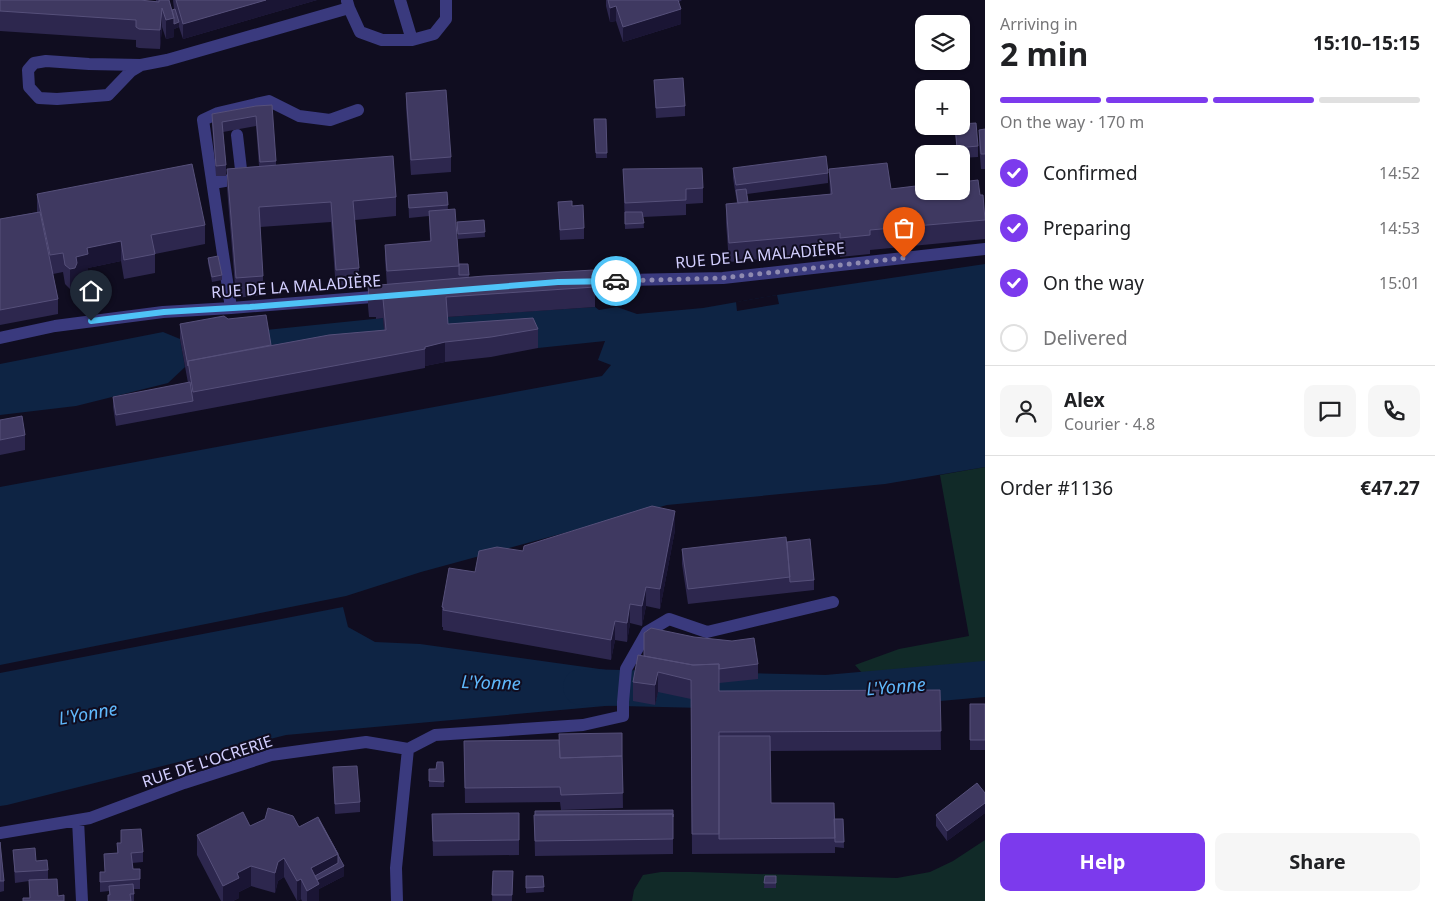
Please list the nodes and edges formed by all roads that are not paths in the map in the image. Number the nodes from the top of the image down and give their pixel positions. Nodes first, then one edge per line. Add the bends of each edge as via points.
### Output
1 (400, 0) edge
2 (446, 0) edge
3 (348, 4) edge
4 (412, 40) junction
5 (141, 65) junction
6 (358, 110) dead end
7 (237, 135) dead end
8 (213, 183) junction
9 (985, 249) edge
10 (567, 282) edge
11 (397, 295) edge
12 (231, 308) junction
13 (0, 338) edge
14 (832, 602) dead end
15 (408, 750) junction
16 (78, 820) junction
17 (0, 833) edge
18 (82, 901) edge
19 (397, 901) edge

1 - 4 street
2 - 4 street via 446,19 434,34
3 - 4 street via 360,32 382,40
3 - 5 street via 167,60
5 - 5 street via 46,60 34,63 28,70 28,88 39,98 108,95
6 - 8 street via 330,120 299,116 269,101 218,113 203,120
7 - 8 street via 242,178
8 - 12 street
9 - 10 street, RUE DE LA MALADIÈRE via 722,278
11 - 12 street, RUE DE LA MALADIÈRE
12 - 13 street, RUE DE LA MALADIÈRE via 164,312 55,326
14 - 15 street via 707,632 669,619 647,632 626,669 623,716 583,725 435,735
15 - 16 street, RUE DE L'OCRERIE via 366,742 271,755
15 - 19 street via 396,868
16 - 17 street, RUE DE L'OCRERIE
16 - 18 street

